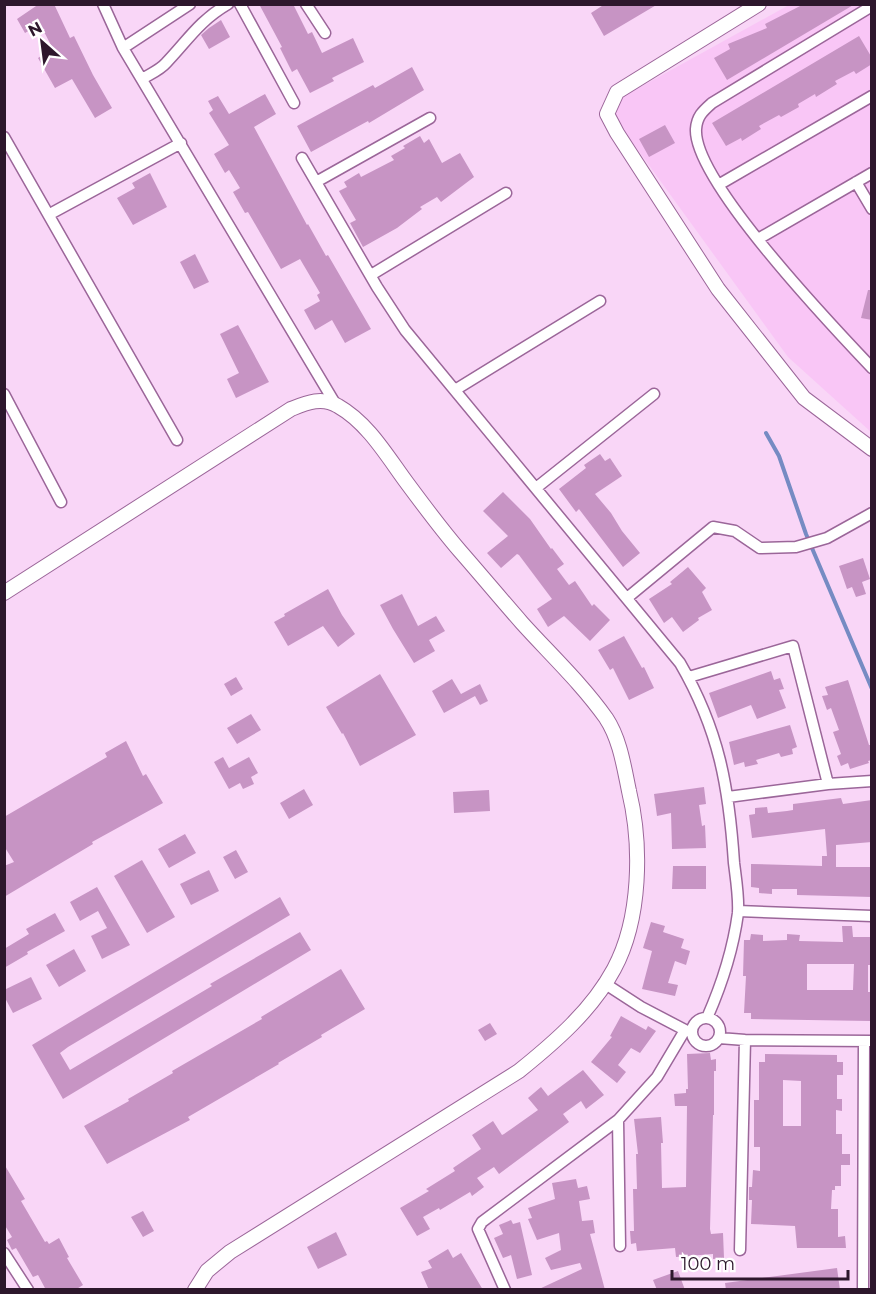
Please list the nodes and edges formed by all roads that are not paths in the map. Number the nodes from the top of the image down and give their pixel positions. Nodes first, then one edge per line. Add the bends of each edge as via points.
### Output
1 (103, 4) edge
2 (190, 4) edge
3 (228, 4) edge
4 (240, 4) edge
5 (306, 4) edge
6 (759, 4) edge
7 (872, 6) edge
8 (325, 33) dead end
9 (123, 48) junction
10 (142, 79) junction
11 (872, 96) edge
12 (294, 103) dead end
13 (430, 118) dead end
14 (4, 137) edge
15 (182, 143) junction
16 (302, 158) dead end
17 (872, 173) edge
18 (316, 182) junction
19 (856, 182) junction
20 (720, 184) junction
21 (506, 193) dead end
22 (872, 209) edge
23 (50, 214) junction
24 (758, 238) junction
25 (371, 275) junction
26 (600, 301) dead end
27 (872, 368) edge
28 (455, 390) junction
29 (4, 394) edge
30 (654, 394) dead end
31 (336, 405) junction
32 (177, 440) dead end
33 (872, 450) edge
34 (536, 488) junction
35 (61, 502) dead end
36 (872, 513) edge
37 (4, 593) edge
38 (627, 598) junction
39 (688, 677) junction
40 (872, 781) edge
41 (828, 784) junction
42 (728, 797) junction
43 (738, 911) junction
44 (872, 916) edge
45 (604, 983) junction
46 (707, 1018) junction
47 (688, 1031) junction
48 (719, 1038) junction
49 (745, 1040) junction
50 (868, 1041) edge
51 (618, 1120) junction
52 (867, 1170) edge
53 (620, 1246) dead end
54 (740, 1250) dead end
55 (4, 1253) edge
56 (28, 1290) edge
57 (195, 1290) edge
58 (505, 1290) edge
59 (863, 1290) edge

1 - 9 street
2 - 9 street
3 - 10 street via 211,14 164,65
4 - 12 street
5 - 8 street
6 - 33 street via 617,92 607,114 725,298 804,398
7 - 20 street via 712,103 698,116 696,132 703,154
9 - 10 street
10 - 15 street
11 - 20 street
13 - 18 street
14 - 23 street
15 - 23 street
15 - 31 street
16 - 18 street
17 - 19 street
18 - 25 street
19 - 22 street
19 - 24 street
20 - 24 street
21 - 25 street
23 - 32 street
24 - 27 street
25 - 28 street via 405,330
26 - 28 street
28 - 34 street
29 - 35 street
30 - 34 street
31 - 37 street via 321,400 291,410
31 - 45 street via 370,434 433,518 607,720 619,746 633,809 636,881 627,938
34 - 38 street
36 - 38 street via 826,538 796,547 760,548 735,531 713,527
38 - 39 street
39 - 41 street via 793,646
39 - 42 street via 713,734
40 - 41 street
41 - 42 street
42 - 43 street
43 - 44 street
43 - 46 street via 729,960
45 - 47 street
45 - 57 street via 554,1042 519,1071 230,1252 207,1271
46 - 47 street via 698,1020
46 - 48 street via 719,1026
47 - 48 street via 700,1046 710,1046
47 - 51 street via 657,1077
48 - 49 street
49 - 50 street
49 - 54 street
50 - 52 street
51 - 53 street
51 - 58 street via 491,1214 478,1229
52 - 59 street
55 - 56 street

